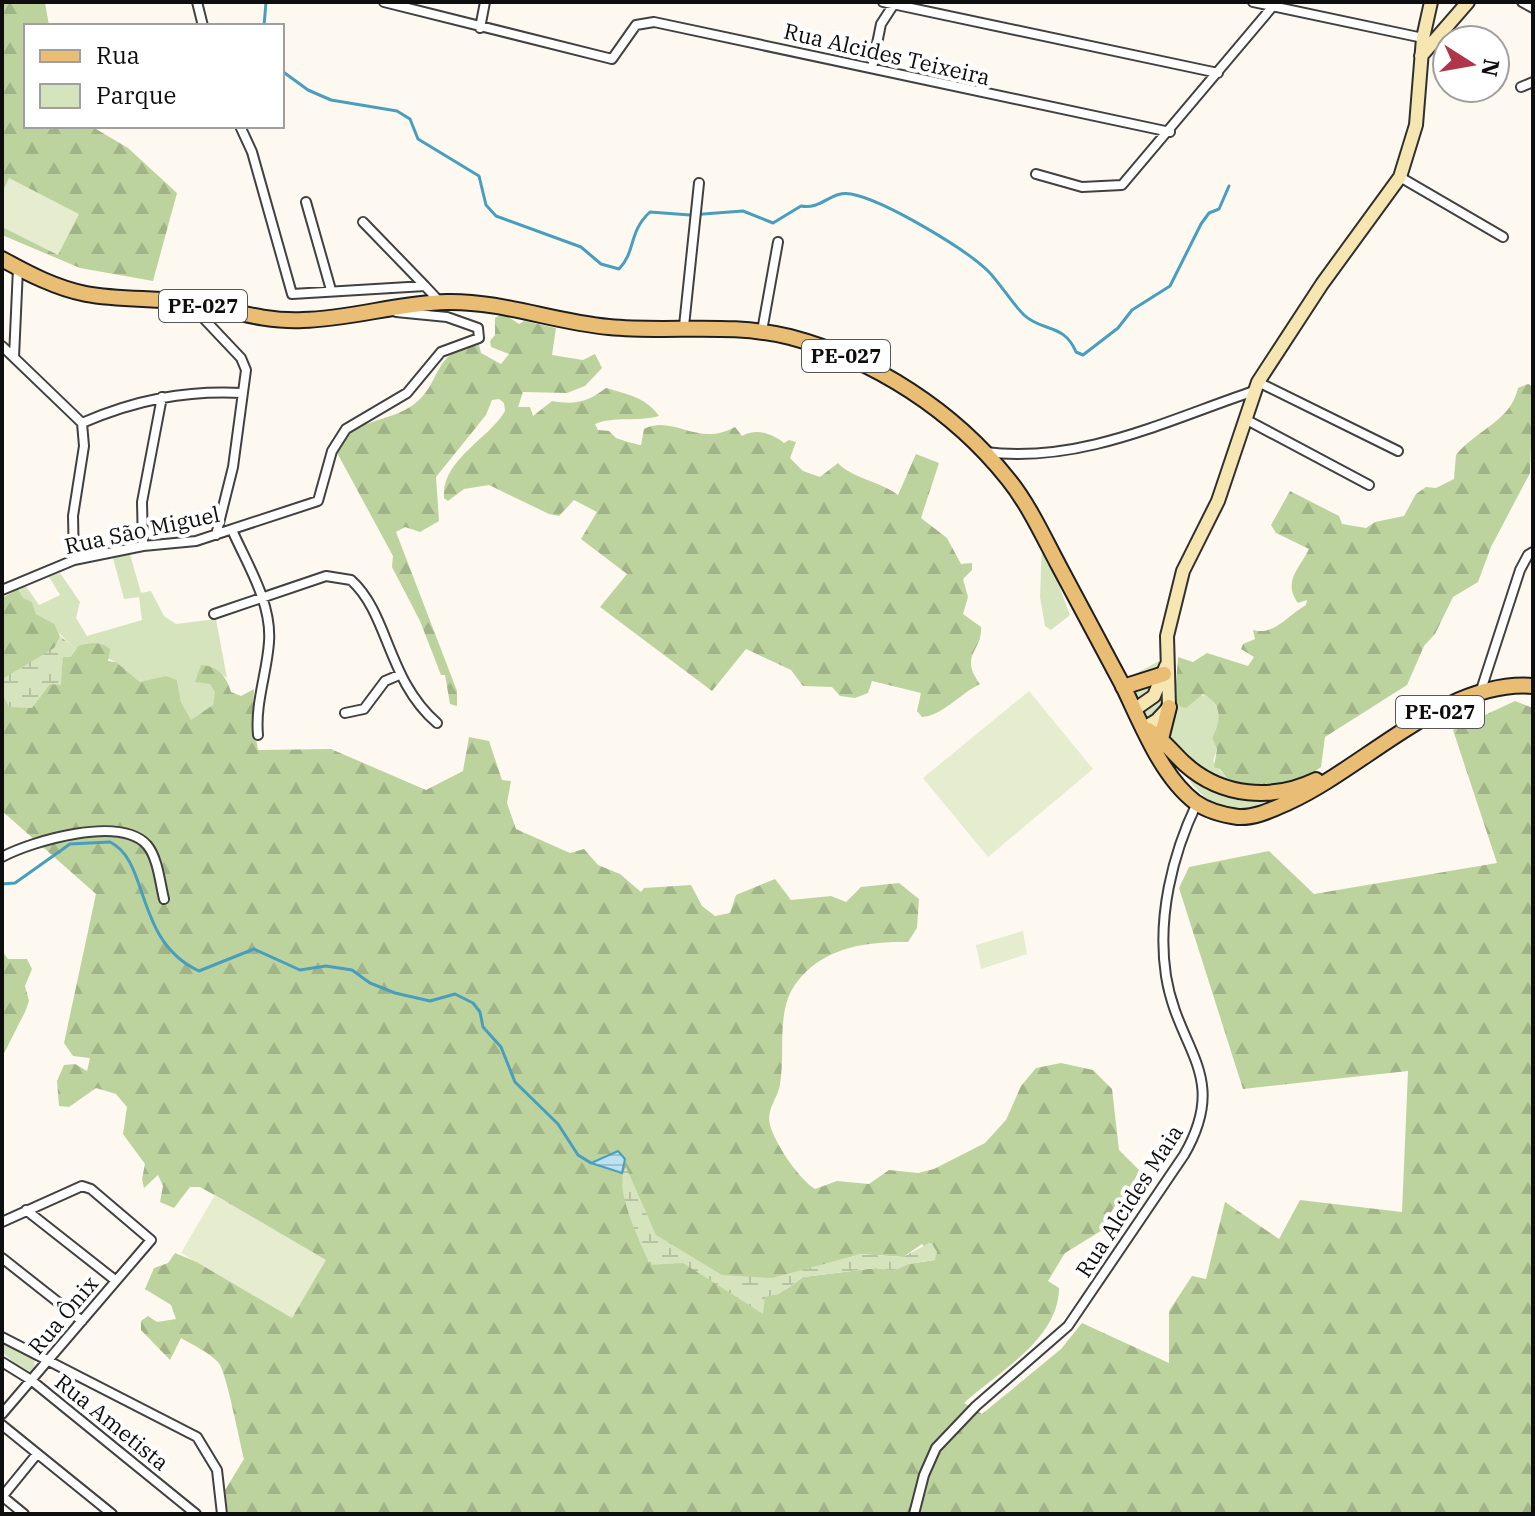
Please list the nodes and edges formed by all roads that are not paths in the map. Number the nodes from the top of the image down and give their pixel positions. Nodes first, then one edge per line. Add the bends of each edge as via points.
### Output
1 (197, 2) edge
2 (384, 2) edge
3 (419, 2) edge
4 (485, 2) edge
5 (883, 2) edge
6 (1253, 2) edge
7 (1431, 2) edge
8 (1468, 2) edge
9 (1522, 2) edge
10 (894, 4) junction
11 (1273, 6) junction
12 (1533, 8) edge
13 (417, 12) junction
14 (202, 24) edge
15 (480, 28) junction
16 (1423, 38) junction
17 (1421, 56) junction
18 (872, 68) junction
19 (1218, 73) junction
20 (1533, 82) edge
21 (1521, 87) dead end
22 (241, 128) edge
23 (1170, 132) junction
24 (1036, 174) dead end
25 (1400, 177) junction
26 (699, 183) dead end
27 (306, 202) dead end
28 (363, 222) dead end
29 (1503, 237) dead end
30 (778, 242) dead end
31 (2, 259) edge
32 (18, 268) junction
33 (425, 286) junction
34 (331, 290) junction
35 (440, 302) junction
36 (189, 303) junction
37 (381, 310) junction
38 (684, 326) junction
39 (762, 331) junction
40 (2, 346) edge
41 (14, 357) junction
42 (1256, 386) junction
43 (243, 393) junction
44 (162, 397) junction
45 (1245, 419) junction
46 (82, 423) junction
47 (1398, 451) dead end
48 (984, 452) junction
49 (1369, 485) dead end
50 (232, 530) junction
51 (216, 535) junction
52 (143, 546) junction
53 (1533, 552) edge
54 (74, 560) junction
55 (2, 590) edge
56 (261, 597) junction
57 (214, 614) dead end
58 (1168, 656) junction
59 (1164, 674) junction
60 (399, 675) junction
61 (1533, 686) edge
62 (1123, 687) junction
63 (1479, 694) junction
64 (1169, 707) junction
65 (1134, 710) junction
66 (345, 713) dead end
67 (437, 723) dead end
68 (1144, 728) junction
69 (258, 735) dead end
70 (1161, 739) junction
71 (1356, 761) junction
72 (1197, 803) junction
73 (2, 857) edge
74 (164, 899) dead end
75 (26, 1210) junction
76 (2, 1222) edge
77 (2, 1258) edge
78 (115, 1280) junction
79 (82, 1321) junction
80 (2, 1337) edge
81 (2, 1362) edge
82 (47, 1362) junction
83 (31, 1380) junction
84 (2, 1414) edge
85 (2, 1425) edge
86 (37, 1454) junction
87 (2, 1497) edge
88 (24, 1514) edge
89 (112, 1514) edge
90 (196, 1514) edge
91 (222, 1514) edge
92 (914, 1514) edge

1 - 14 street
2 - 13 street
3 - 13 street
4 - 15 street
5 - 10 street
6 - 11 street
7 - 16 street
8 - 17 street
9 - 12 street
10 - 18 street via 881,24
10 - 19 street
11 - 16 street
11 - 19 street
13 - 15 street
15 - 18 street, Rua Alcides Teixeira via 612,59 636,25 654,22
16 - 17 street
17 - 25 street via 1416,125
18 - 23 street, Rua Alcides Teixeira
19 - 23 street
20 - 21 street
22 - 34 street via 292,294
23 - 24 street via 1122,185 1082,187
25 - 29 street
25 - 42 street
26 - 38 street
27 - 34 street
28 - 33 street
30 - 39 street
31 - 32 main road, PE-027
32 - 36 main road, PE-027 via 88,294
32 - 41 street
33 - 34 street
33 - 35 street
35 - 37 main road, PE-027
35 - 38 main road, PE-027 via 498,304 613,328
36 - 37 main road, PE-027 via 280,320
36 - 43 street via 244,364
37 - 50 street, Rua São Miguel via 466,322 478,328 479,338 441,352 407,393 346,429 332,451 318,501
38 - 39 main road, PE-027
39 - 48 main road, PE-027 via 832,350 884,373
40 - 41 street
41 - 46 street
42 - 45 street
42 - 47 street
42 - 48 street via 1075,452
43 - 44 street via 198,391
43 - 51 street
44 - 46 street
44 - 52 street via 142,502
45 - 49 street
45 - 58 street via 1218,501 1183,571 1172,605
46 - 54 street
48 - 62 main road, PE-027 via 1022,497
50 - 51 street, Rua São Miguel
50 - 56 street
51 - 52 street, Rua São Miguel
52 - 54 street, Rua São Miguel
53 - 63 street via 1520,570
54 - 55 street, Rua São Miguel
56 - 57 street
56 - 60 street via 326,576 351,580 367,601
56 - 69 street via 270,638
58 - 59 street
58 - 64 street
59 - 62 main road
59 - 65 street via 1154,696
60 - 66 street via 380,686 364,709
60 - 67 street via 412,698
61 - 63 main road, PE-027
62 - 65 main road, PE-027
63 - 71 main road, PE-027
64 - 68 street
64 - 70 main road
65 - 68 main road, PE-027
68 - 70 main road, PE-027
68 - 72 main road, PE-027 via 1171,774
70 - 71 main road, PE-027 via 1202,777 1256,794 1310,783
71 - 72 main road, PE-027 via 1310,792 1251,817
72 - 92 street, Rua Alcides Maia via 1173,868 1164,957 1174,1009 1202,1079 1203,1110 1197,1129 1068,1326 936,1448
73 - 74 street via 60,836 131,837 151,851
75 - 76 street
75 - 78 street
75 - 78 street, Rua Ônix via 82,1186 91,1189 151,1240
77 - 79 street
78 - 79 street, Rua Ônix
79 - 82 street, Rua Ônix
80 - 82 street
81 - 83 street, Rua Ametista
82 - 83 street, Rua Ônix
82 - 91 street via 197,1437 217,1470
83 - 84 street, Rua Ônix
83 - 90 street, Rua Ametista
85 - 86 street
86 - 87 street
86 - 89 street
87 - 88 street

